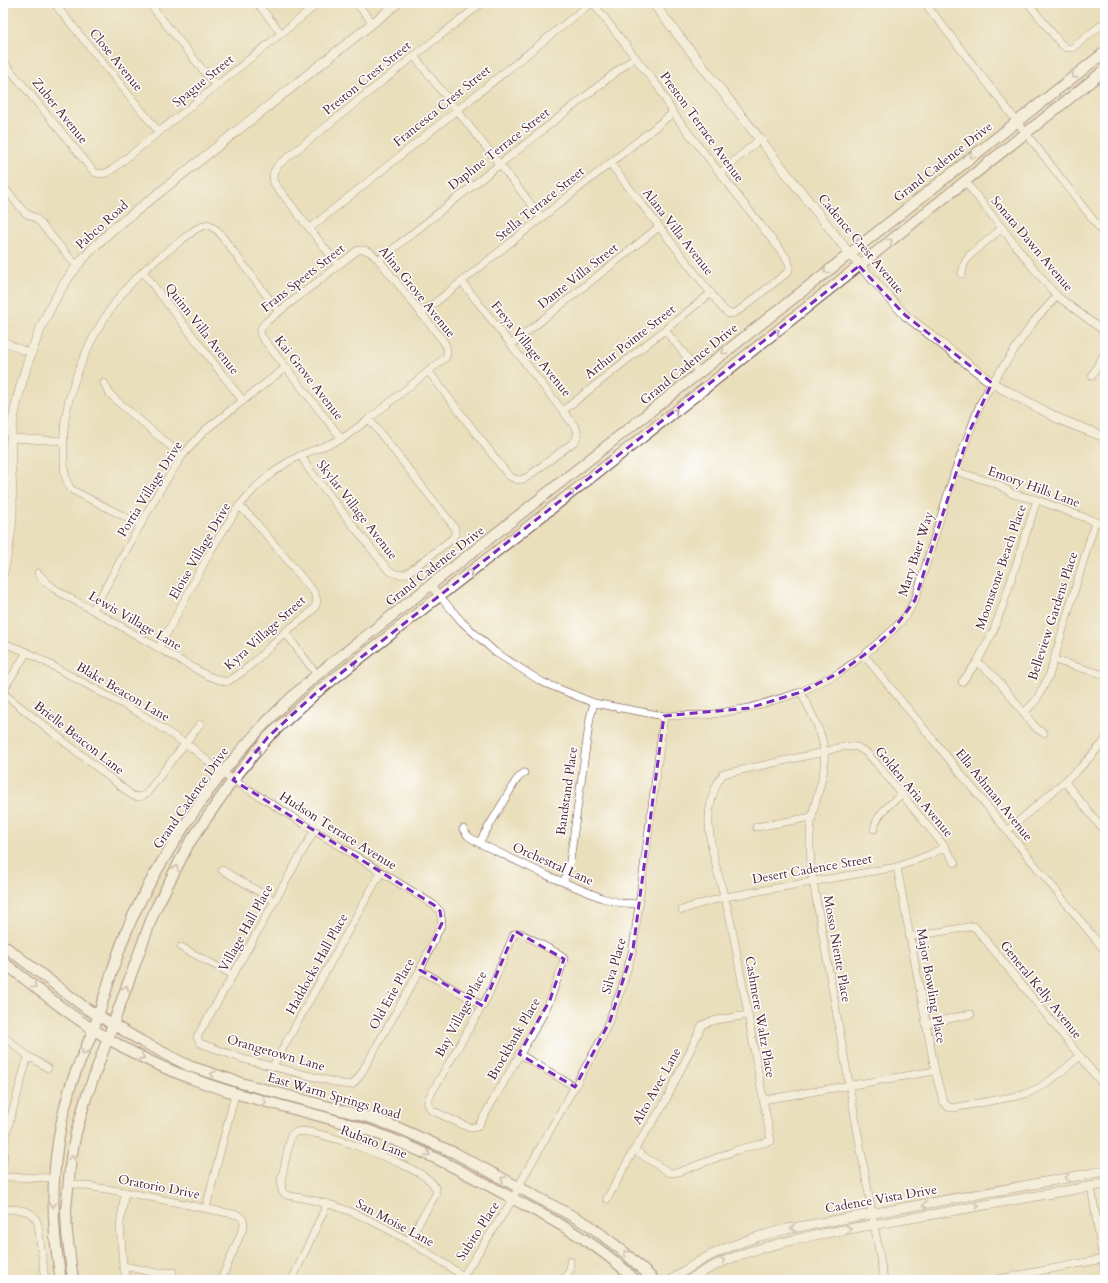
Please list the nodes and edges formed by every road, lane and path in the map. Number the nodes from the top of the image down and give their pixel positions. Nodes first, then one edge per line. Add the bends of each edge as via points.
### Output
1 (54, 3) edge
2 (149, 3) edge
3 (257, 3) edge
4 (319, 3) edge
5 (356, 3) edge
6 (398, 3) edge
7 (482, 3) edge
8 (592, 3) edge
9 (653, 3) edge
10 (925, 3) edge
11 (1028, 3) edge
12 (1105, 22) edge
13 (372, 23) junction
14 (281, 33) junction
15 (1105, 52) edge
16 (414, 56) junction
17 (635, 58) junction
18 (3, 61) edge
19 (1105, 70) edge
20 (216, 86) junction
21 (456, 110) junction
22 (673, 113) junction
23 (1017, 120) junction
24 (159, 132) junction
25 (1026, 133) junction
26 (759, 140) junction
27 (500, 164) junction
28 (610, 164) junction
29 (720, 173) junction
30 (100, 175) joint
31 (965, 182) junction
32 (3, 186) edge
33 (542, 218) junction
34 (660, 227) junction
35 (310, 228) junction
36 (1002, 228) junction
37 (1105, 235) edge
38 (365, 250) joint
39 (848, 253) junction
40 (379, 260) junction
41 (338, 265) junction
42 (77, 266) junction
43 (859, 266) junction
44 (142, 272) junction
45 (962, 274) dead end
46 (462, 282) junction
47 (711, 293) junction
48 (1057, 296) junction
49 (279, 312) junction
50 (421, 314) junction
51 (729, 314) joint
52 (665, 330) junction
53 (260, 332) joint
54 (1105, 332) edge
55 (3, 341) edge
56 (512, 344) junction
57 (31, 352) junction
58 (448, 352) joint
59 (1105, 352) edge
60 (285, 368) junction
61 (428, 372) junction
62 (699, 372) junction
63 (1092, 376) dead end
64 (104, 383) dead end
65 (992, 383) junction
66 (243, 401) junction
67 (564, 410) junction
68 (369, 419) junction
69 (1105, 437) edge
70 (11, 438) junction
71 (342, 439) junction
72 (63, 441) junction
73 (301, 455) junction
74 (182, 456) junction
75 (955, 471) junction
76 (1037, 500) junction
77 (239, 506) junction
78 (1095, 522) junction
79 (141, 525) junction
80 (1105, 525) edge
81 (3, 573) edge
82 (38, 573) dead end
83 (431, 586) junction
84 (439, 596) junction
85 (93, 610) junction
86 (285, 632) junction
87 (6, 644) dead end
88 (159, 648) junction
89 (27, 652) junction
90 (864, 655) junction
91 (1054, 660) junction
92 (977, 662) junction
93 (318, 675) junction
94 (1105, 675) edge
95 (226, 682) joint
96 (962, 682) dead end
97 (801, 692) junction
98 (594, 703) junction
99 (1024, 713) junction
100 (664, 716) junction
101 (200, 724) dead end
102 (1044, 733) dead end
103 (1105, 739) edge
104 (186, 744) junction
105 (824, 752) junction
106 (221, 772) junction
107 (524, 773) dead end
108 (233, 780) junction
109 (1065, 782) junction
110 (902, 794) junction
111 (812, 817) junction
112 (756, 827) dead end
113 (463, 829) dead end
114 (874, 829) dead end
115 (314, 831) junction
116 (1007, 831) junction
117 (1105, 832) edge
118 (479, 843) junction
119 (945, 847) junction
120 (955, 863) dead end
121 (897, 867) junction
122 (222, 870) dead end
123 (382, 872) junction
124 (812, 881) junction
125 (564, 882) junction
126 (725, 897) junction
127 (275, 901) junction
128 (640, 904) junction
129 (682, 910) dead end
130 (440, 911) joint
131 (514, 934) joint
132 (909, 937) junction
133 (3, 945) edge
134 (181, 947) dead end
135 (1105, 951) edge
136 (3, 962) edge
137 (420, 970) junction
138 (234, 975) junction
139 (483, 1006) junction
140 (971, 1014) dead end
141 (98, 1015) junction
142 (748, 1015) junction
143 (926, 1024) junction
144 (113, 1025) junction
145 (93, 1030) junction
146 (3, 1036) edge
147 (197, 1037) joint
148 (108, 1039) junction
149 (519, 1054) junction
150 (28, 1056) junction
151 (1080, 1056) junction
152 (273, 1066) junction
153 (48, 1068) dead end
154 (934, 1071) junction
155 (352, 1085) joint
156 (849, 1086) junction
157 (575, 1087) junction
158 (1105, 1087) edge
159 (235, 1094) junction
160 (763, 1100) junction
161 (477, 1127) joint
162 (5, 1130) edge
163 (634, 1150) junction
164 (3, 1170) edge
165 (1105, 1171) edge
166 (3, 1177) edge
167 (53, 1178) junction
168 (68, 1183) junction
169 (1105, 1184) edge
170 (1091, 1186) junction
171 (518, 1187) junction
172 (282, 1190) joint
173 (125, 1192) junction
174 (513, 1199) junction
175 (607, 1199) dead end
176 (327, 1204) junction
177 (206, 1208) junction
178 (3, 1209) edge
179 (873, 1214) junction
180 (875, 1225) junction
181 (408, 1241) junction
182 (1103, 1259) junction
183 (570, 1261) dead end
184 (123, 1266) junction
185 (622, 1269) junction
186 (173, 1272) dead end
187 (1105, 1274) edge
188 (466, 1278) edge
189 (45, 1280) edge
190 (61, 1280) edge
191 (73, 1280) edge
192 (127, 1280) edge
193 (221, 1280) edge
194 (292, 1280) edge
195 (564, 1280) edge
196 (634, 1280) edge
197 (645, 1280) edge
198 (654, 1280) edge
199 (672, 1280) edge
200 (689, 1280) edge
201 (884, 1280) edge
202 (993, 1280) edge

1 - 24 street, Close Avenue
2 - 20 street
3 - 14 street
4 - 14 street, Spague Street
5 - 13 street
6 - 13 street, Pabco Road
7 - 16 street, Preston Crest Street
8 - 17 street, Preston Terrace Avenue
8 - 21 street, Francesca Crest Street
9 - 26 street, Cadence Crest Avenue
10 - 23 street
11 - 12 street via 1066,48 1075,46
13 - 42 street, Pabco Road via 111,231
14 - 20 street, Spague Street
15 -> 23 main road, Grand Cadence Drive
16 - 21 street
16 - 35 street, Preston Crest Street via 273,172 274,183
17 - 22 street, Preston Terrace Avenue via 659,88
17 - 27 street, Daphne Terrace Street
18 - 30 street, Zuber Avenue via 95,173
19 - 25 main road, Grand Cadence Drive
20 - 24 street, Spague Street
21 - 27 street
21 - 35 street, Francesca Crest Street
22 - 28 street, Stella Terrace Street
22 - 29 street, Preston Terrace Avenue
23 - 25 street
23 -> 39 main road, Grand Cadence Drive
24 - 30 street, Spague Street via 113,169
25 - 31 main road, Grand Cadence Drive
25 - 37 street
26 - 29 street
26 - 39 street, Cadence Crest Avenue
27 - 33 street
27 - 40 street, Daphne Terrace Street
28 - 33 street, Stella Terrace Street
28 - 34 street, Alana Villa Avenue
29 - 51 street, Preston Terrace Avenue via 785,256 790,267 788,272 741,310
31 - 36 street, Sonata Dawn Avenue
43 -> 31 main road, Grand Cadence Drive
32 - 42 street via 25,213 36,218
33 - 46 street, Stella Terrace Street
34 - 47 street, Alana Villa Avenue
34 - 56 street, Dante Villa Street
35 - 41 street
36 - 45 street via 970,255 964,264
36 - 48 street, Sonata Dawn Avenue
38 - 40 street, Alina Grove Avenue
38 - 41 street, Frans Speets Street via 358,250
39 - 43 street, Cadence Crest Avenue
39 -> 62 main road, Grand Cadence Drive
40 - 50 street, Alina Grove Avenue
41 - 49 street, Frans Speets Street
42 - 57 street, Pabco Road via 56,297
43 - 65 street, Cadence Crest Avenue via 905,315
84 -> 43 main road, Grand Cadence Drive
44 - 49 street via 196,229 208,224 218,231
44 - 66 street, Quinn Villa Avenue
44 - 72 street via 116,303 91,340 76,375
46 - 50 street, Stella Terrace Street
46 - 56 street, Freya Village Avenue
47 - 51 street, Alana Villa Avenue
47 - 52 street, Arthur Pointe Street
48 - 54 street, Sonata Dawn Avenue
48 - 65 street, Mary Baer Way via 1034,321
49 - 53 street, Frans Speets Street via 264,324
50 - 58 street, Alina Grove Avenue via 444,342
52 - 62 street
52 - 67 street, Arthur Pointe Street
53 - 60 street, Kai Grove Avenue via 260,336
55 - 57 street
56 - 67 street, Freya Village Avenue
57 - 70 street, Pabco Road via 14,415
58 - 61 street, Eloise Village Drive via 446,357
59 - 63 street
60 - 66 street, Portia Village Drive
60 - 71 street, Kai Grove Avenue
61 - 67 street, Freya Village Avenue via 508,475 515,480 526,478 575,441 578,434 576,428
61 - 68 street, Eloise Village Drive
62 - 83 main road, Grand Cadence Drive
64 - 74 street via 117,401
65 - 69 street, Cadence Crest Avenue via 1061,420
65 - 75 street, Mary Baer Way via 980,404
66 - 74 street, Portia Village Drive via 204,430
68 - 71 street, Eloise Village Drive
68 - 73 street, Skylar Village Avenue via 455,528 452,539 406,574 394,574 388,570 308,468
70 - 72 street
70 - 81 street, Pabco Road via 12,513 9,547
71 - 73 street, Eloise Village Drive
72 - 79 street via 67,485 72,490
73 - 77 street, Eloise Village Drive via 271,474
74 - 79 street, Portia Village Drive
75 - 76 street, Emory Hills Lane via 997,484 1013,494
75 - 90 street, Mary Baer Way via 915,600 906,616
76 - 78 street, Emory Hills Lane
76 - 92 street, Moonstone Beach Place via 993,632
77 - 86 street, Kyra Village Street via 258,525 317,599 312,611
77 - 88 street, Eloise Village Drive via 211,550
78 - 80 street, Emory Hills Lane
78 - 91 street, Belleview Gardens Place
79 - 85 street, Portia Village Drive
82 - 85 street, Lewis Village Lane via 53,588
83 - 84 street, Mary Baer Way
83 - 93 main road, Grand Cadence Drive
84 - 98 street, Mary Baer Way via 462,622 495,652 542,682
108 -> 84 main road, Grand Cadence Drive via 268,737 317,692
85 - 88 street, Lewis Village Lane
86 - 93 street
86 - 95 street, Kyra Village Street via 244,670
87 - 89 street, Blake Beacon Lane
88 - 95 street, Lewis Village Lane via 208,676
89 - 104 street, Blake Beacon Lane via 139,713
89 - 104 street, Brielle Beacon Lane via 6,686 4,694 133,796 146,794
90 - 97 street, Mary Baer Way via 839,674
90 - 116 street, Ella Ashman Avenue
91 - 94 street
91 - 99 street, Belleview Gardens Place via 1037,698
92 - 96 street, Moonstone Beach Place
92 - 99 street via 995,677
93 - 106 main road, Grand Cadence Drive via 286,701
97 - 100 street, Mary Baer Way via 749,708 708,715
97 - 105 street, Mosso Niente Place via 820,732
98 - 100 street, Mary Baer Way
98 - 125 street, Bandstand Place via 570,861
99 - 102 street
100 - 128 street, Silva Place
101 - 104 street
103 - 109 street
104 - 106 street, Blake Beacon Lane
105 - 110 street, Golden Aria Avenue via 843,746 857,747 867,753
105 - 111 street, Mosso Niente Place via 825,768
105 - 126 street, Golden Aria Avenue via 723,774 718,780 710,806 709,825
106 - 108 street, Hudson Terrace Avenue
106 - 141 main road, Grand Cadence Drive via 182,828 152,878 123,939
107 - 118 street via 515,782
108 - 115 street, Hudson Terrace Avenue
144 -> 108 main road, Grand Cadence Drive via 154,912 188,845
109 - 116 street
109 - 117 street
110 - 114 street via 884,808
110 - 119 street, Golden Aria Avenue
111 - 112 street
111 - 124 street, Mosso Niente Place via 809,846
113 - 118 street, Orchestral Lane
115 - 123 street, Hudson Terrace Avenue
115 - 127 street, Village Hall Place
116 - 135 street, Ella Ashman Avenue
118 - 125 street, Orchestral Lane
119 - 120 street, Golden Aria Avenue
119 - 121 street, Desert Cadence Street
121 - 124 street, Desert Cadence Street
121 - 132 street, Major Bowling Place
122 - 127 street
123 - 130 street, Hudson Terrace Avenue
123 - 152 street, Haddocks Hall Place
124 - 126 street, Desert Cadence Street
124 - 156 street, Mosso Niente Place
125 - 128 street, Orchestral Lane via 602,898
126 - 129 street, Desert Cadence Street
126 - 142 street, Cashmere Waltz Place
127 - 138 street, Village Hall Place
128 - 157 street, Silva Place via 633,949 619,995 602,1038
130 - 137 street, Old Erie Place via 442,923
131 - 139 street, Bay Village Place
131 - 149 street, Brockbank Place via 520,933 564,959 550,1000
132 - 143 street, Major Bowling Place
132 - 151 street, General Kelly Avenue via 974,926
133 - 141 main road, East Warm Springs Road
134 - 138 street
136 -> 145 main road, East Warm Springs Road
137 - 139 street
137 - 155 street, Old Erie Place
138 - 147 street, Village Hall Place
139 - 161 street, Bay Village Place via 428,1099 431,1110 470,1128
140 - 143 street
141 - 144 main road, East Warm Springs Road
141 - 145 main road, Grand Cadence Drive
142 - 160 street, Cashmere Waltz Place
142 - 163 street, Alto Avec Lane via 702,1025 663,1106
143 - 154 street, Major Bowling Place
144 - 148 main road, Grand Cadence Drive
171 -> 144 main road, East Warm Springs Road via 455,1152 401,1129 345,1110 241,1083 189,1066
145 - 148 main road, East Warm Springs Road
145 -> 167 main road, Grand Cadence Drive via 69,1090
146 - 150 street
147 - 152 street, Orangetown Lane via 200,1043
148 -> 159 main road, East Warm Springs Road via 160,1066
168 -> 148 main road, Grand Cadence Drive via 78,1126
149 - 157 street
149 - 161 street, Brockbank Place
150 - 153 street
150 - 162 street
151 - 154 street, Major Bowling Place via 1040,1088 1031,1092 953,1108 948,1107 943,1101
151 - 158 street, General Kelly Avenue
152 - 155 street, Orangetown Lane
154 - 156 street
156 - 160 street
156 - 179 street, Mosso Niente Place
157 - 171 street, Silva Place
159 -> 174 main road, East Warm Springs Road via 342,1122 396,1140 450,1164
159 - 177 street
160 - 163 street, Cashmere Waltz Place via 771,1141 737,1150 678,1172 670,1172
162 - 164 street
163 - 175 street, Alto Avec Lane
165 -> 179 street, Cadence Vista Drive
166 - 167 street
167 -> 190 main road, Grand Cadence Drive via 55,1249
168 - 173 street, Oratorio Drive
168 - 191 main road, Grand Cadence Drive via 67,1233
169 - 170 street, Cadence Vista Drive
180 -> 170 street, Cadence Vista Drive
170 - 182 street
171 - 174 street, Silva Place
198 -> 171 main road, East Warm Springs Road via 624,1251 589,1226
172 - 176 street, San Moise Lane via 286,1195
172 - 181 street, Rubato Lane via 281,1181 288,1143 296,1132 308,1132 378,1154 428,1178 436,1189 436,1194
173 - 177 street, Oratorio Drive
173 - 184 street via 120,1224
174 - 185 main road, East Warm Springs Road via 584,1239
174 - 188 street, Subito Place
176 - 181 street, San Moise Lane via 362,1216
176 - 194 street
177 - 193 street, Oratorio Drive via 238,1215 244,1226
178 - 189 street via 32,1213 36,1218
179 - 180 street, Mosso Niente Place
179 -> 199 street, Cadence Vista Drive via 763,1234 703,1258
200 -> 180 street, Cadence Vista Drive via 727,1259 759,1248
180 - 201 street, Mosso Niente Place
181 - 188 street, San Moise Lane
182 - 187 street
182 - 202 street
183 - 195 street via 570,1270
184 - 186 street via 157,1273
184 - 192 street
185 - 196 main road, East Warm Springs Road
185 - 197 main road

